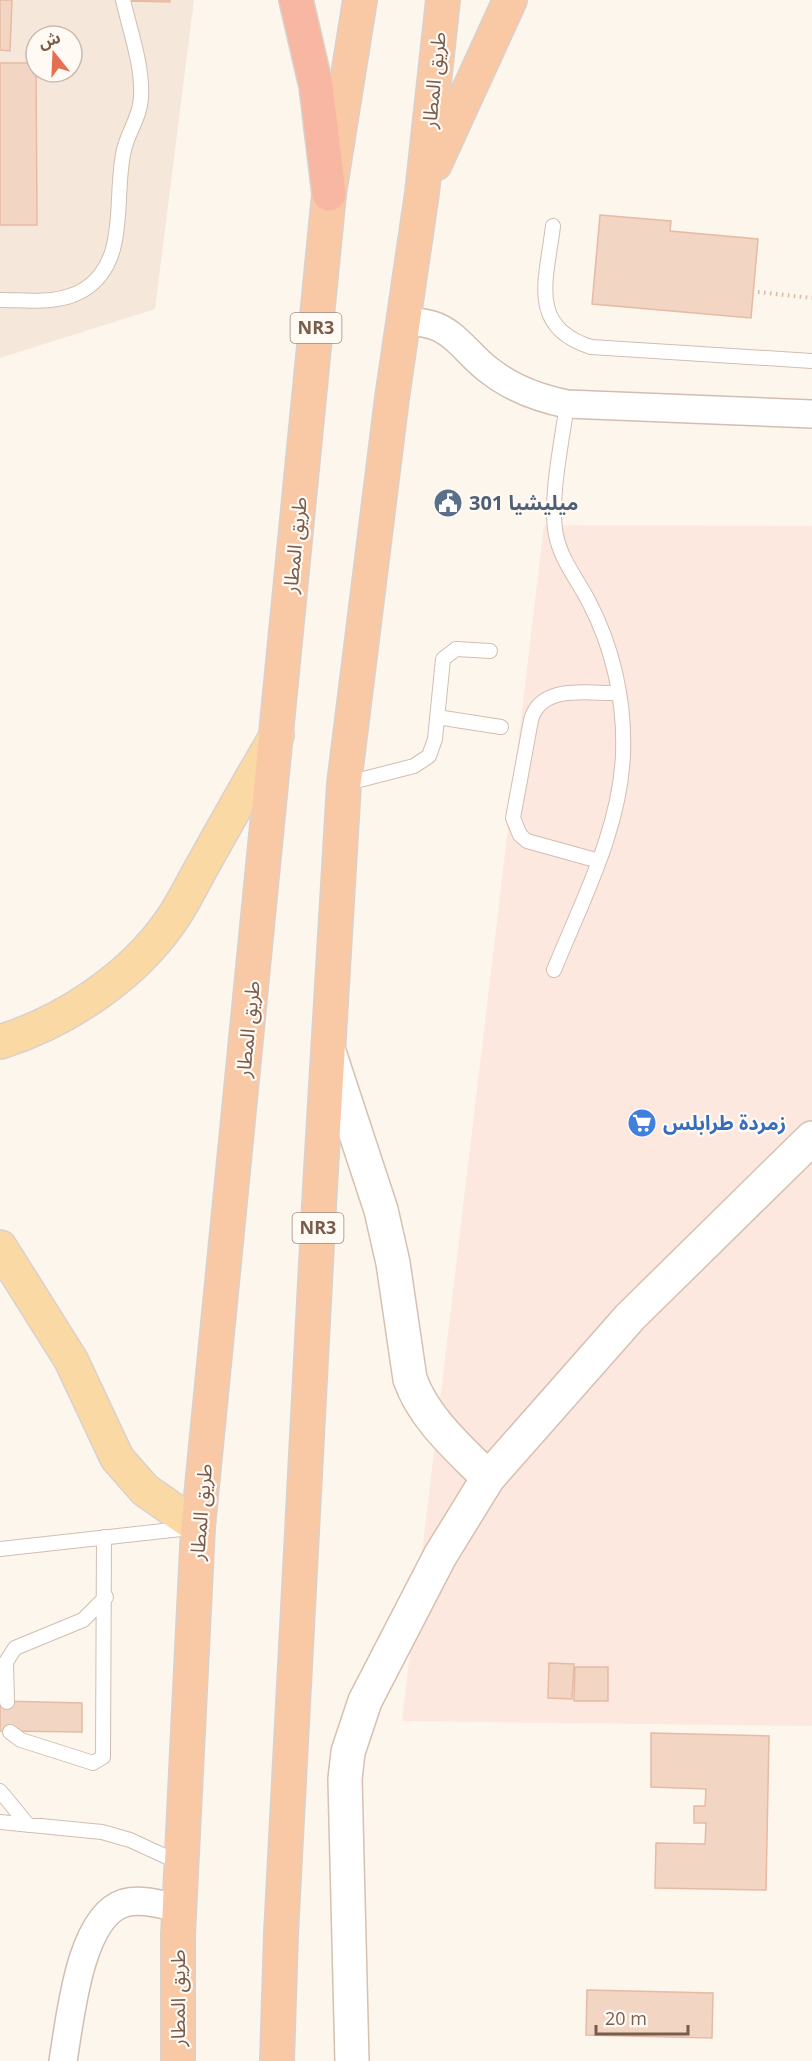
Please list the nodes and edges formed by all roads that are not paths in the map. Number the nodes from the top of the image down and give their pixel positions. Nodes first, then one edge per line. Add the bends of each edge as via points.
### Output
1 (123, 0) edge
2 (296, 0) edge
3 (360, 0) edge
4 (443, 0) edge
5 (510, 0) edge
6 (422, 193) junction
7 (329, 194) junction
8 (553, 226) dead end
9 (0, 300) edge
10 (404, 320) junction
11 (812, 361) edge
12 (567, 404) junction
13 (812, 414) edge
14 (490, 651) dead end
15 (619, 693) junction
16 (437, 717) junction
17 (501, 727) dead end
18 (277, 735) junction
19 (344, 784) junction
20 (598, 861) junction
21 (554, 970) dead end
22 (0, 1042) edge
23 (329, 1052) junction
24 (812, 1138) edge
25 (0, 1246) edge
26 (488, 1478) junction
27 (198, 1527) junction
28 (104, 1537) junction
29 (5, 1548) edge
30 (0, 1559) edge
31 (106, 1597) junction
32 (7, 1702) dead end
33 (10, 1731) dead end
34 (0, 1791) edge
35 (0, 1822) edge
36 (28, 1825) junction
37 (181, 1863) junction
38 (179, 1908) junction
39 (63, 2061) edge
40 (178, 2061) edge
41 (277, 2061) edge
42 (352, 2061) edge

1 - 9 lane via 139,69 141,99 122,160 111,257 97,278 71,296 56,300
2 - 7 highway via 316,86
3 - 7 highway, طريق المطار / NR3
4 - 6 highway, طريق المطار / NR3
5 - 6 highway
6 - 10 highway, طريق المطار / NR3
7 - 18 highway, طريق المطار / NR3
8 - 11 lane via 546,307 555,327 571,340 591,347
10 - 12 street via 432,325 455,338 487,370 511,386 541,399
10 - 19 highway, طريق المطار / NR3
12 - 13 street
12 - 15 lane via 554,511 556,534 563,556 603,631
14 - 16 lane via 464,648 448,652 441,667
15 - 20 lane via 623,753 620,791
15 - 20 lane via 552,695 537,705 514,808 515,827 527,841
16 - 17 lane
16 - 19 lane via 433,748 422,762
18 - 22 main road via 170,923 110,982 80,1004 47,1023
18 - 27 highway, طريق المطار / NR3
19 - 23 highway, طريق المطار / NR3
20 - 21 lane
23 - 26 main road via 381,1210 410,1379 424,1409
23 - 41 highway, طريق المطار / NR3 via 281,1922
24 - 26 main road via 630,1317
25 - 27 main road via 71,1360 117,1458 145,1490
26 - 42 main road via 440,1556 365,1701 348,1752 345,1779
27 - 28 lane
27 - 37 highway, طريق المطار / NR3
28 - 29 lane
28 - 31 lane
29 - 30 lane
31 - 32 lane via 83,1620 9,1654
31 - 33 lane via 103,1757 93,1763 21,1740
34 - 36 lane
35 - 36 lane
36 - 37 lane via 102,1832
37 - 38 highway, طريق المطار / NR3
38 - 39 street via 137,1901 122,1904 96,1926 78,1980
38 - 40 highway, طريق المطار / NR3

